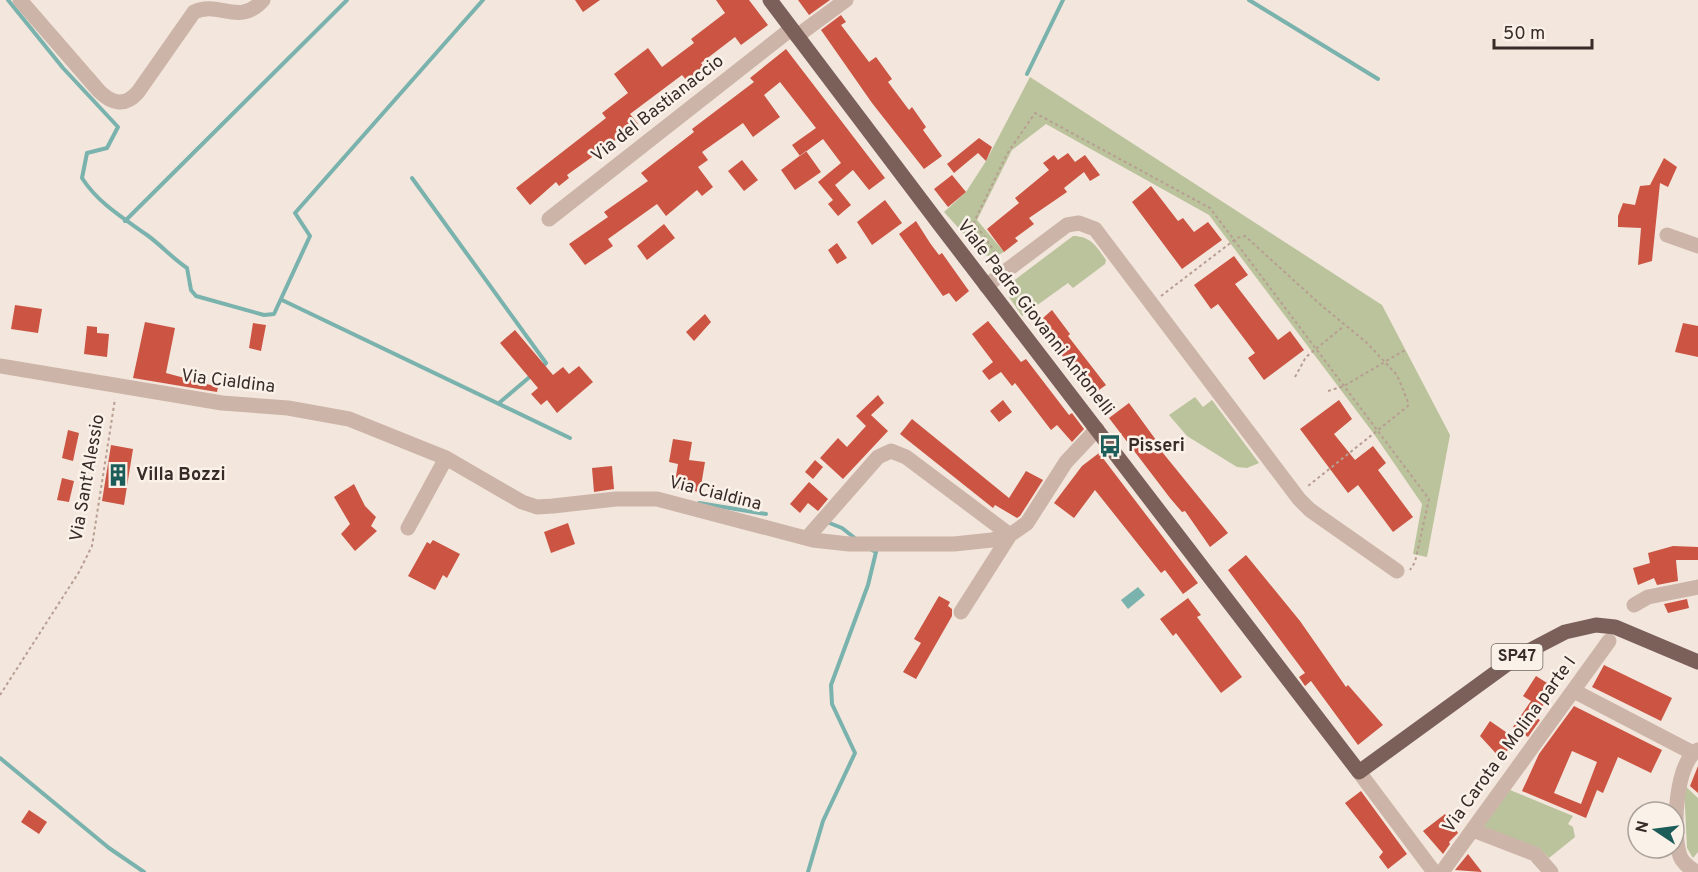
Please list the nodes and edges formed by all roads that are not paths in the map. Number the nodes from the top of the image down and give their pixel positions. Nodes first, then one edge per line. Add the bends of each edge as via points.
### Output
1 (20, 0) edge
2 (263, 0) edge
3 (770, 0) edge
4 (846, 0) edge
5 (794, 32) junction
6 (549, 219) dead end
7 (1667, 235) dead end
8 (1698, 246) edge
9 (986, 286) junction
10 (0, 366) edge
11 (1097, 429) junction
12 (446, 458) junction
13 (408, 528) dead end
14 (1010, 535) junction
15 (807, 538) junction
16 (1397, 571) road end
17 (1698, 587) edge
18 (1634, 605) dead end
19 (961, 612) dead end
20 (1609, 641) dead end
21 (1698, 662) edge
22 (1574, 691) junction
23 (1695, 751) edge
24 (1359, 772) junction
25 (1473, 830) junction
26 (1690, 868) edge
27 (1434, 872) edge
28 (1442, 872) edge
29 (1551, 872) edge

1 - 2 street via 99,91 122,103 138,92 194,12 210,7 241,13 254,9
3 - 5 main road, Viale Padre Giovanni Antonelli
4 - 5 street, Via del Bastianaccio
5 - 6 street, Via del Bastianaccio
5 - 9 main road, Viale Padre Giovanni Antonelli
7 - 8 street
9 - 11 main road, Viale Padre Giovanni Antonelli
9 - 16 street via 1067,225 1085,225 1100,234 1296,495 1310,510
10 - 12 street, Via Cialdina via 222,403 288,408 349,419
11 - 14 street via 1066,462 1027,523
11 - 24 main road, Viale Padre Giovanni Antonelli
12 - 13 street
12 - 15 street, Via Cialdina via 537,507 657,499
14 - 15 street, Via Cialdina via 954,544 849,544
14 - 15 street via 906,457 891,451 878,457
14 - 19 street
17 - 18 street via 1648,597
20 - 22 street, Via Carota e Molina parte I
21 - 24 main road, SP47 via 1615,627 1584,626 1565,632 1517,657
22 - 23 street
22 - 25 street, Via Carota e Molina parte I
23 - 26 street via 1684,765 1679,784 1678,849
24 - 27 street
25 - 28 street, Via Carota e Molina parte I
25 - 29 street via 1535,854

